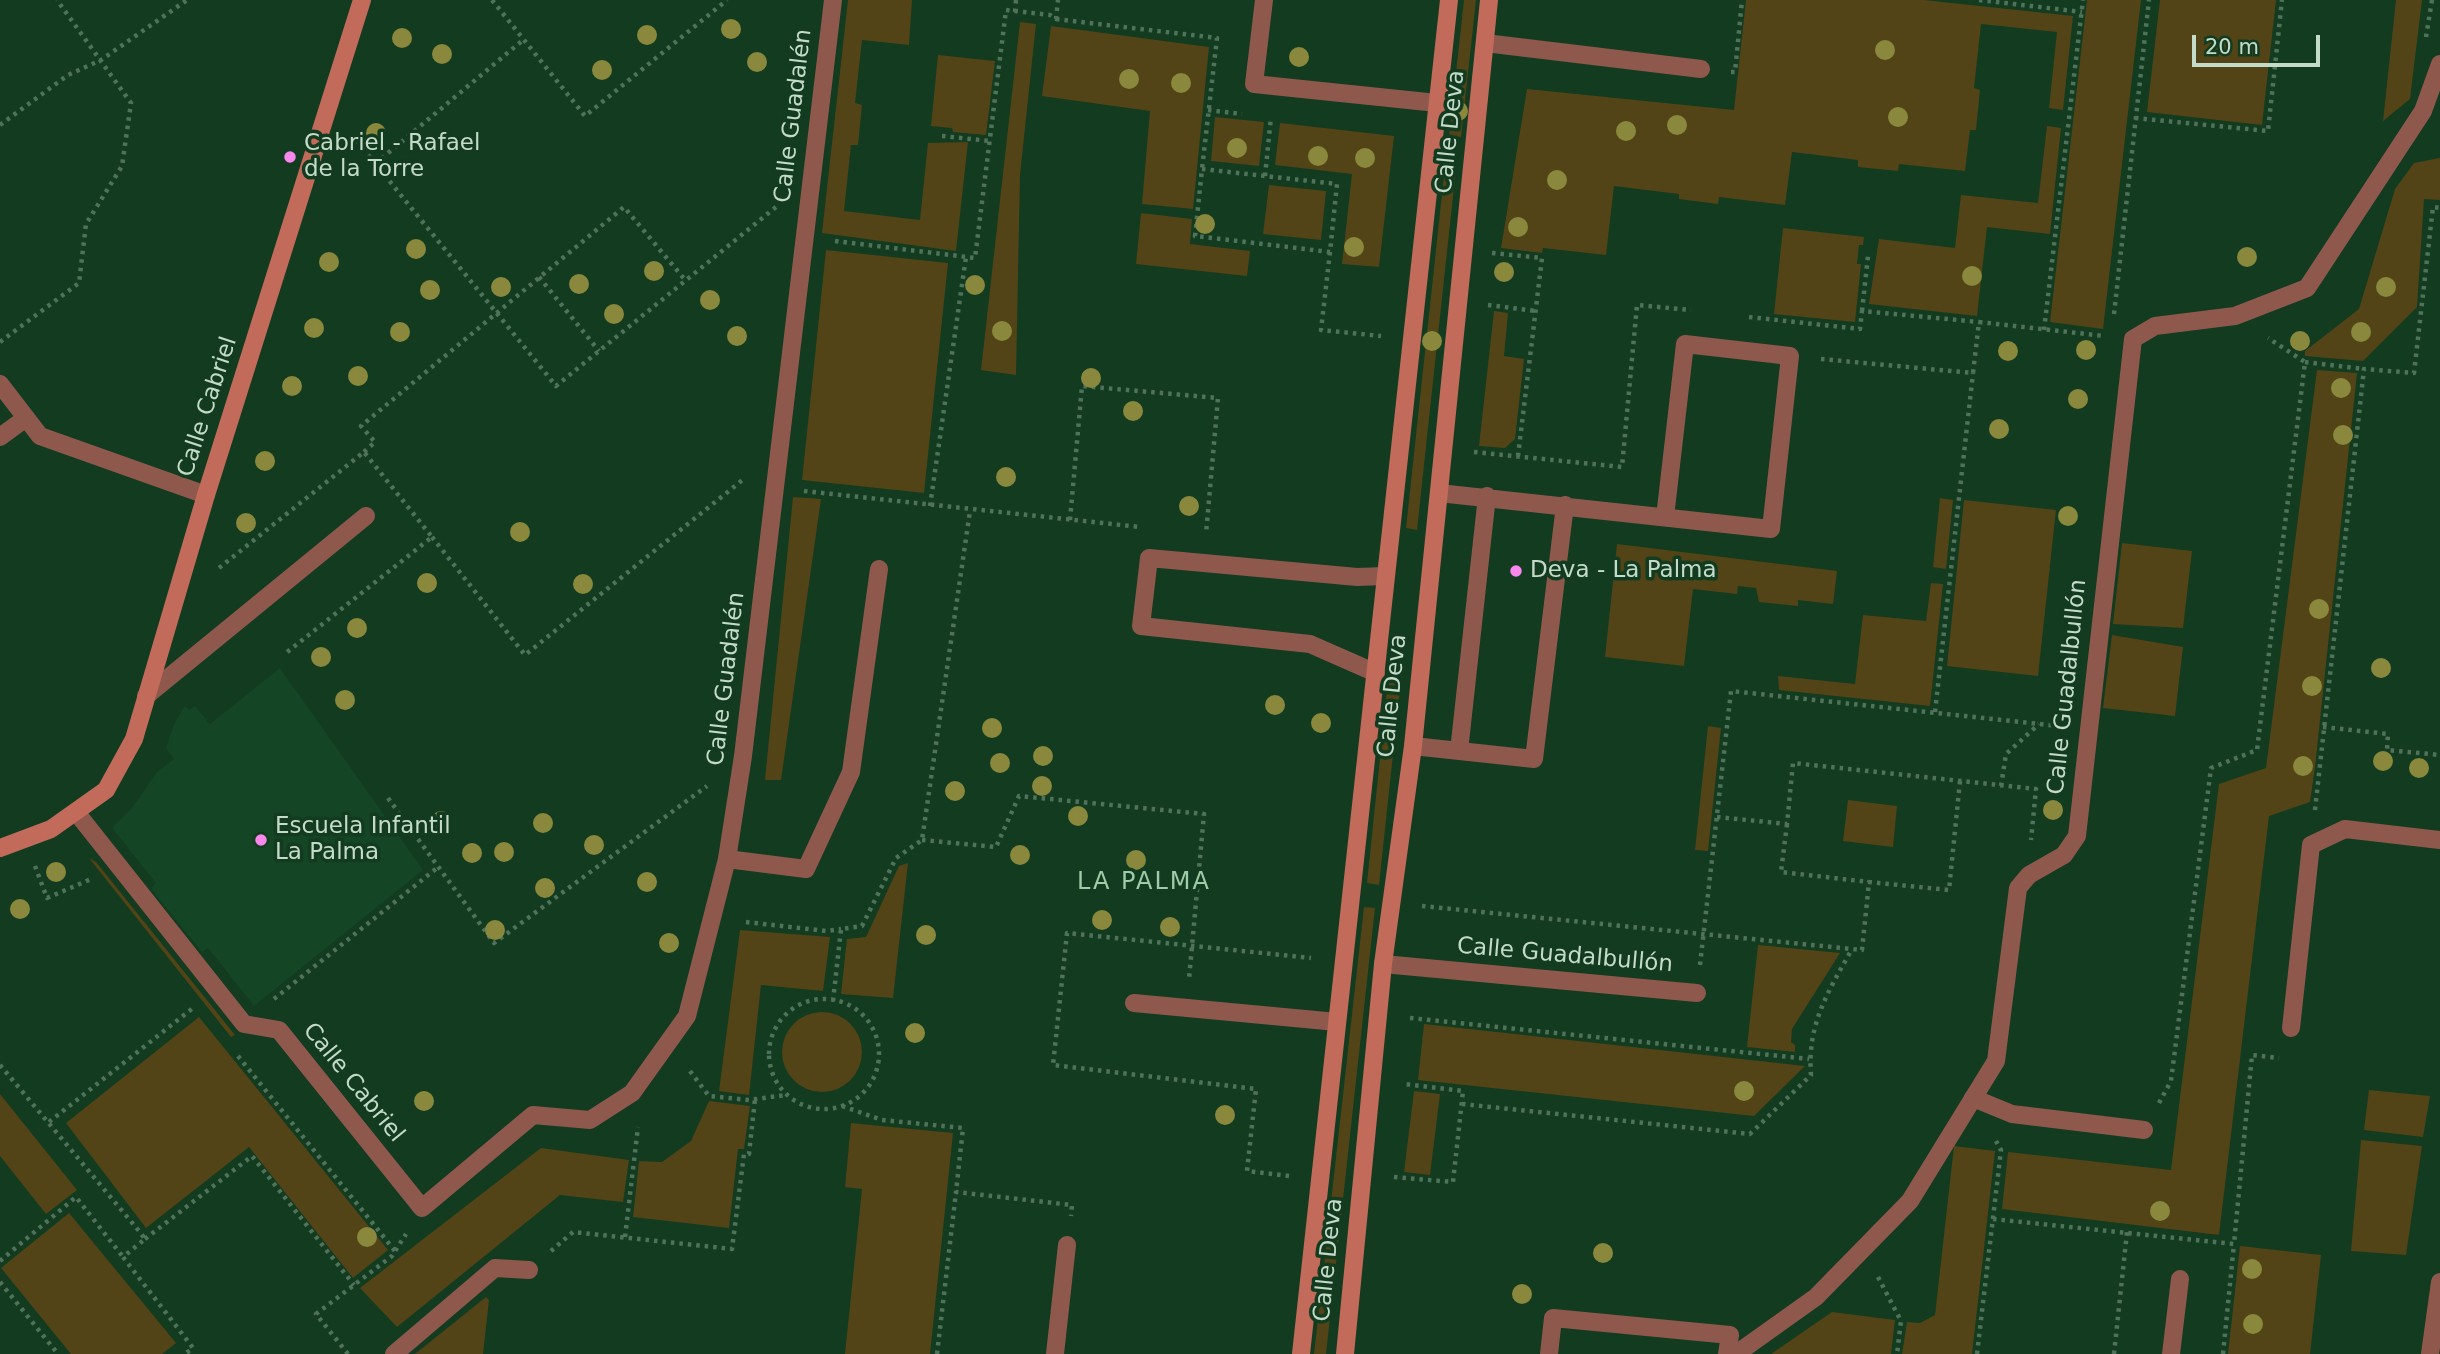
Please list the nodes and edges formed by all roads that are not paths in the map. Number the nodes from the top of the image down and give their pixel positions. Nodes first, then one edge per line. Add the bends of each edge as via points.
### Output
1 (362, 0) edge
2 (833, 0) edge
3 (1264, 0) edge
4 (1449, 0) edge
5 (1489, 0) edge
6 (1485, 43) junction
7 (2440, 64) edge
8 (1701, 69) road end
9 (1437, 103) junction
10 (0, 384) edge
11 (26, 418) junction
12 (0, 437) edge
13 (1439, 493) junction
14 (206, 495) junction
15 (1487, 496) junction
16 (1565, 505) junction
17 (366, 516) dead end
18 (1665, 517) junction
19 (879, 569) dead end
20 (1385, 576) junction
21 (1376, 673) junction
22 (146, 696) junction
23 (1413, 746) junction
24 (1459, 751) junction
25 (76, 812) junction
26 (2440, 839) edge
27 (0, 848) edge
28 (727, 859) junction
29 (1383, 964) junction
30 (1697, 993) road end
31 (1134, 1003) dead end
32 (1337, 1022) junction
33 (2291, 1028) road end
34 (1973, 1098) junction
35 (2144, 1130) road end
36 (422, 1208) joint
37 (1068, 1245) road end
38 (529, 1270) road end
39 (2180, 1279) dead end
40 (2440, 1282) edge
41 (394, 1354) edge
42 (1055, 1354) edge
43 (1301, 1354) edge
44 (1345, 1354) edge
45 (1549, 1354) edge
46 (1727, 1354) edge
47 (1736, 1354) edge
48 (2171, 1354) edge
49 (2430, 1354) edge

1 - 14 street, Calle Cabriel
2 - 28 street, Calle Guadalén via 747,729
3 - 9 street, Calle Deva via 1254,83
4 - 9 street, Calle Deva
5 - 6 street, Calle Deva
6 - 8 street, Calle Deva
6 - 13 street, Calle Deva
7 - 34 street, Calle Guadalbullón via 2423,111 2307,288 2235,316 2155,326 2133,339 2077,836 2064,855 2018,888 1996,1061
9 - 20 street, Calle Deva
10 - 11 street
11 - 12 street
11 - 14 street via 40,436
13 - 15 street
13 - 23 street, Calle Deva
14 - 22 street, Calle Cabriel
15 - 16 street
15 - 24 street
16 - 18 street
16 - 24 street via 1534,759
17 - 22 street
18 - 18 street via 1685,344 1790,356 1771,529
19 - 28 street via 850,772 806,869
20 - 21 street, Calle Deva
20 - 21 street, Calle Deva via 1149,558 1141,626 1310,644
21 - 32 street, Calle Deva
22 - 25 street, Calle Cabriel via 134,739 106,790
23 - 24 street
23 - 29 street, Calle Deva
25 - 27 street, Calle Cabriel via 51,829
25 - 36 street, Calle Cabriel via 244,1024 279,1031
26 - 33 street via 2345,830 2311,845
28 - 36 street, Calle Guadalén via 687,1016 632,1093 590,1120 533,1115
29 - 30 street, Calle Guadalbullón
29 - 44 street, Calle Deva
31 - 32 street
32 - 43 street, Calle Deva
34 - 35 street via 2012,1114
34 - 47 street, Calle Guadalbullón via 1910,1201 1816,1297
37 - 42 street
38 - 41 street via 495,1268
39 - 48 street
40 - 49 street
45 - 46 street via 1553,1318 1730,1335

